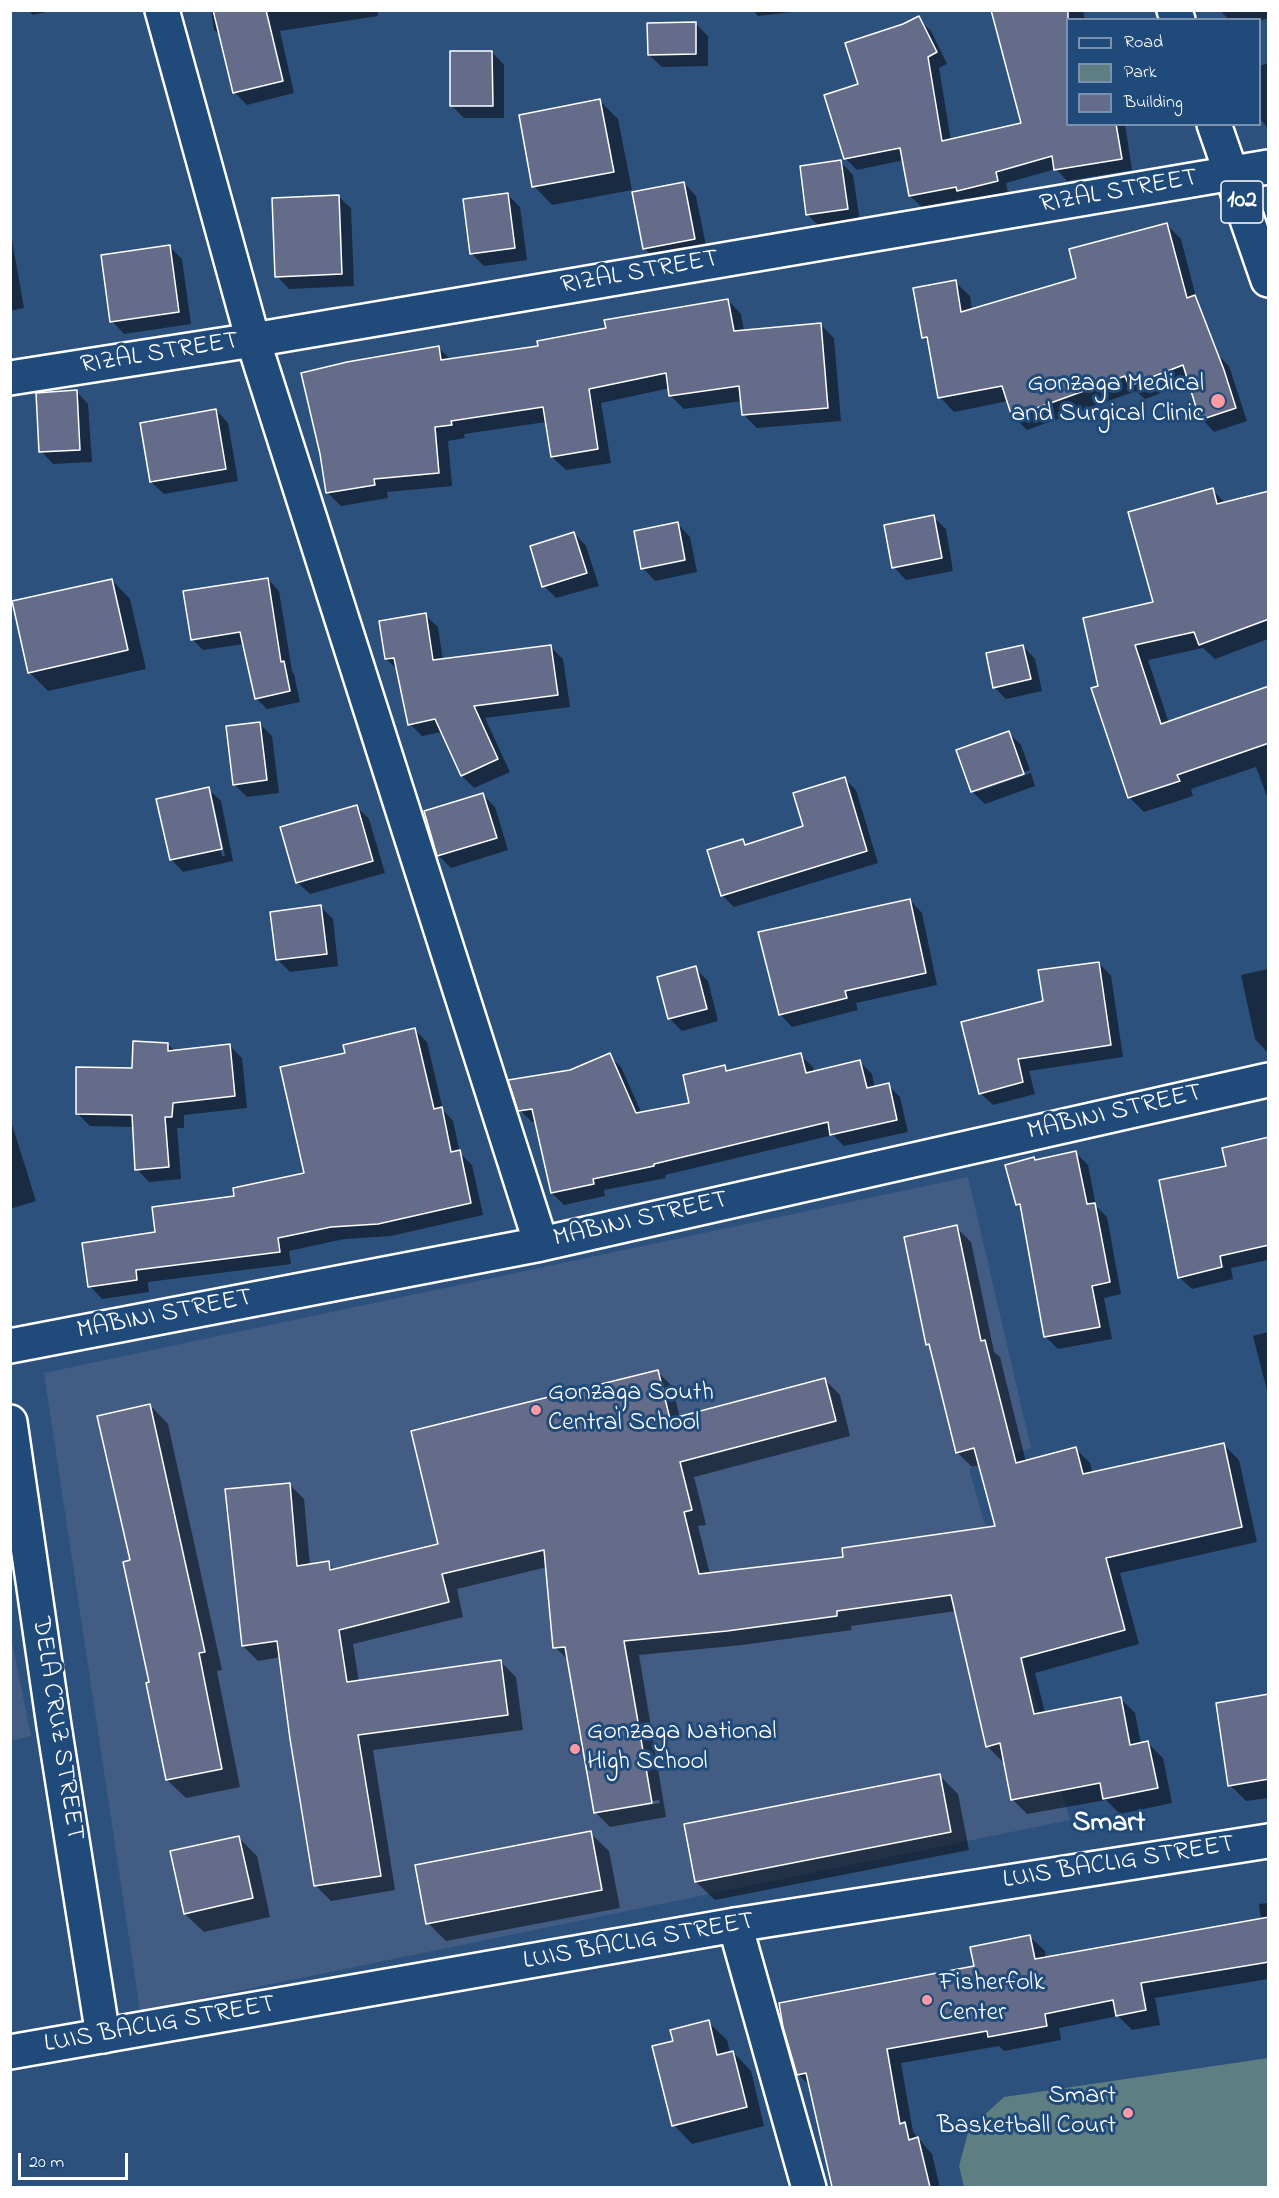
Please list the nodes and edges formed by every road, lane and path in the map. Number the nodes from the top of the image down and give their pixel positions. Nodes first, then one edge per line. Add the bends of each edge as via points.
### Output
1 (162, 10) edge
2 (1215, 126) edge
3 (1269, 167) edge
4 (1232, 174) junction
5 (1269, 280) edge
6 (253, 340) junction
7 (10, 378) edge
8 (1269, 1080) edge
9 (541, 1244) junction
10 (10, 1346) edge
11 (10, 1422) edge
12 (1269, 1840) edge
13 (735, 1925) junction
14 (104, 2036) junction
15 (10, 2052) edge
16 (809, 2187) edge

1 - 6 street
2 - 4 street, 102
3 - 4 street, RIZAL STREET
4 - 5 street, 102
4 - 6 street, RIZAL STREET
6 - 7 street, RIZAL STREET
6 - 9 street
8 - 9 street, MABINI STREET
9 - 10 street, MABINI STREET
11 - 14 street, DELA CRUZ STREET
12 - 13 street, LUIS BACLIG STREET
13 - 14 street, LUIS BACLIG STREET
13 - 16 street
14 - 15 street, LUIS BACLIG STREET

